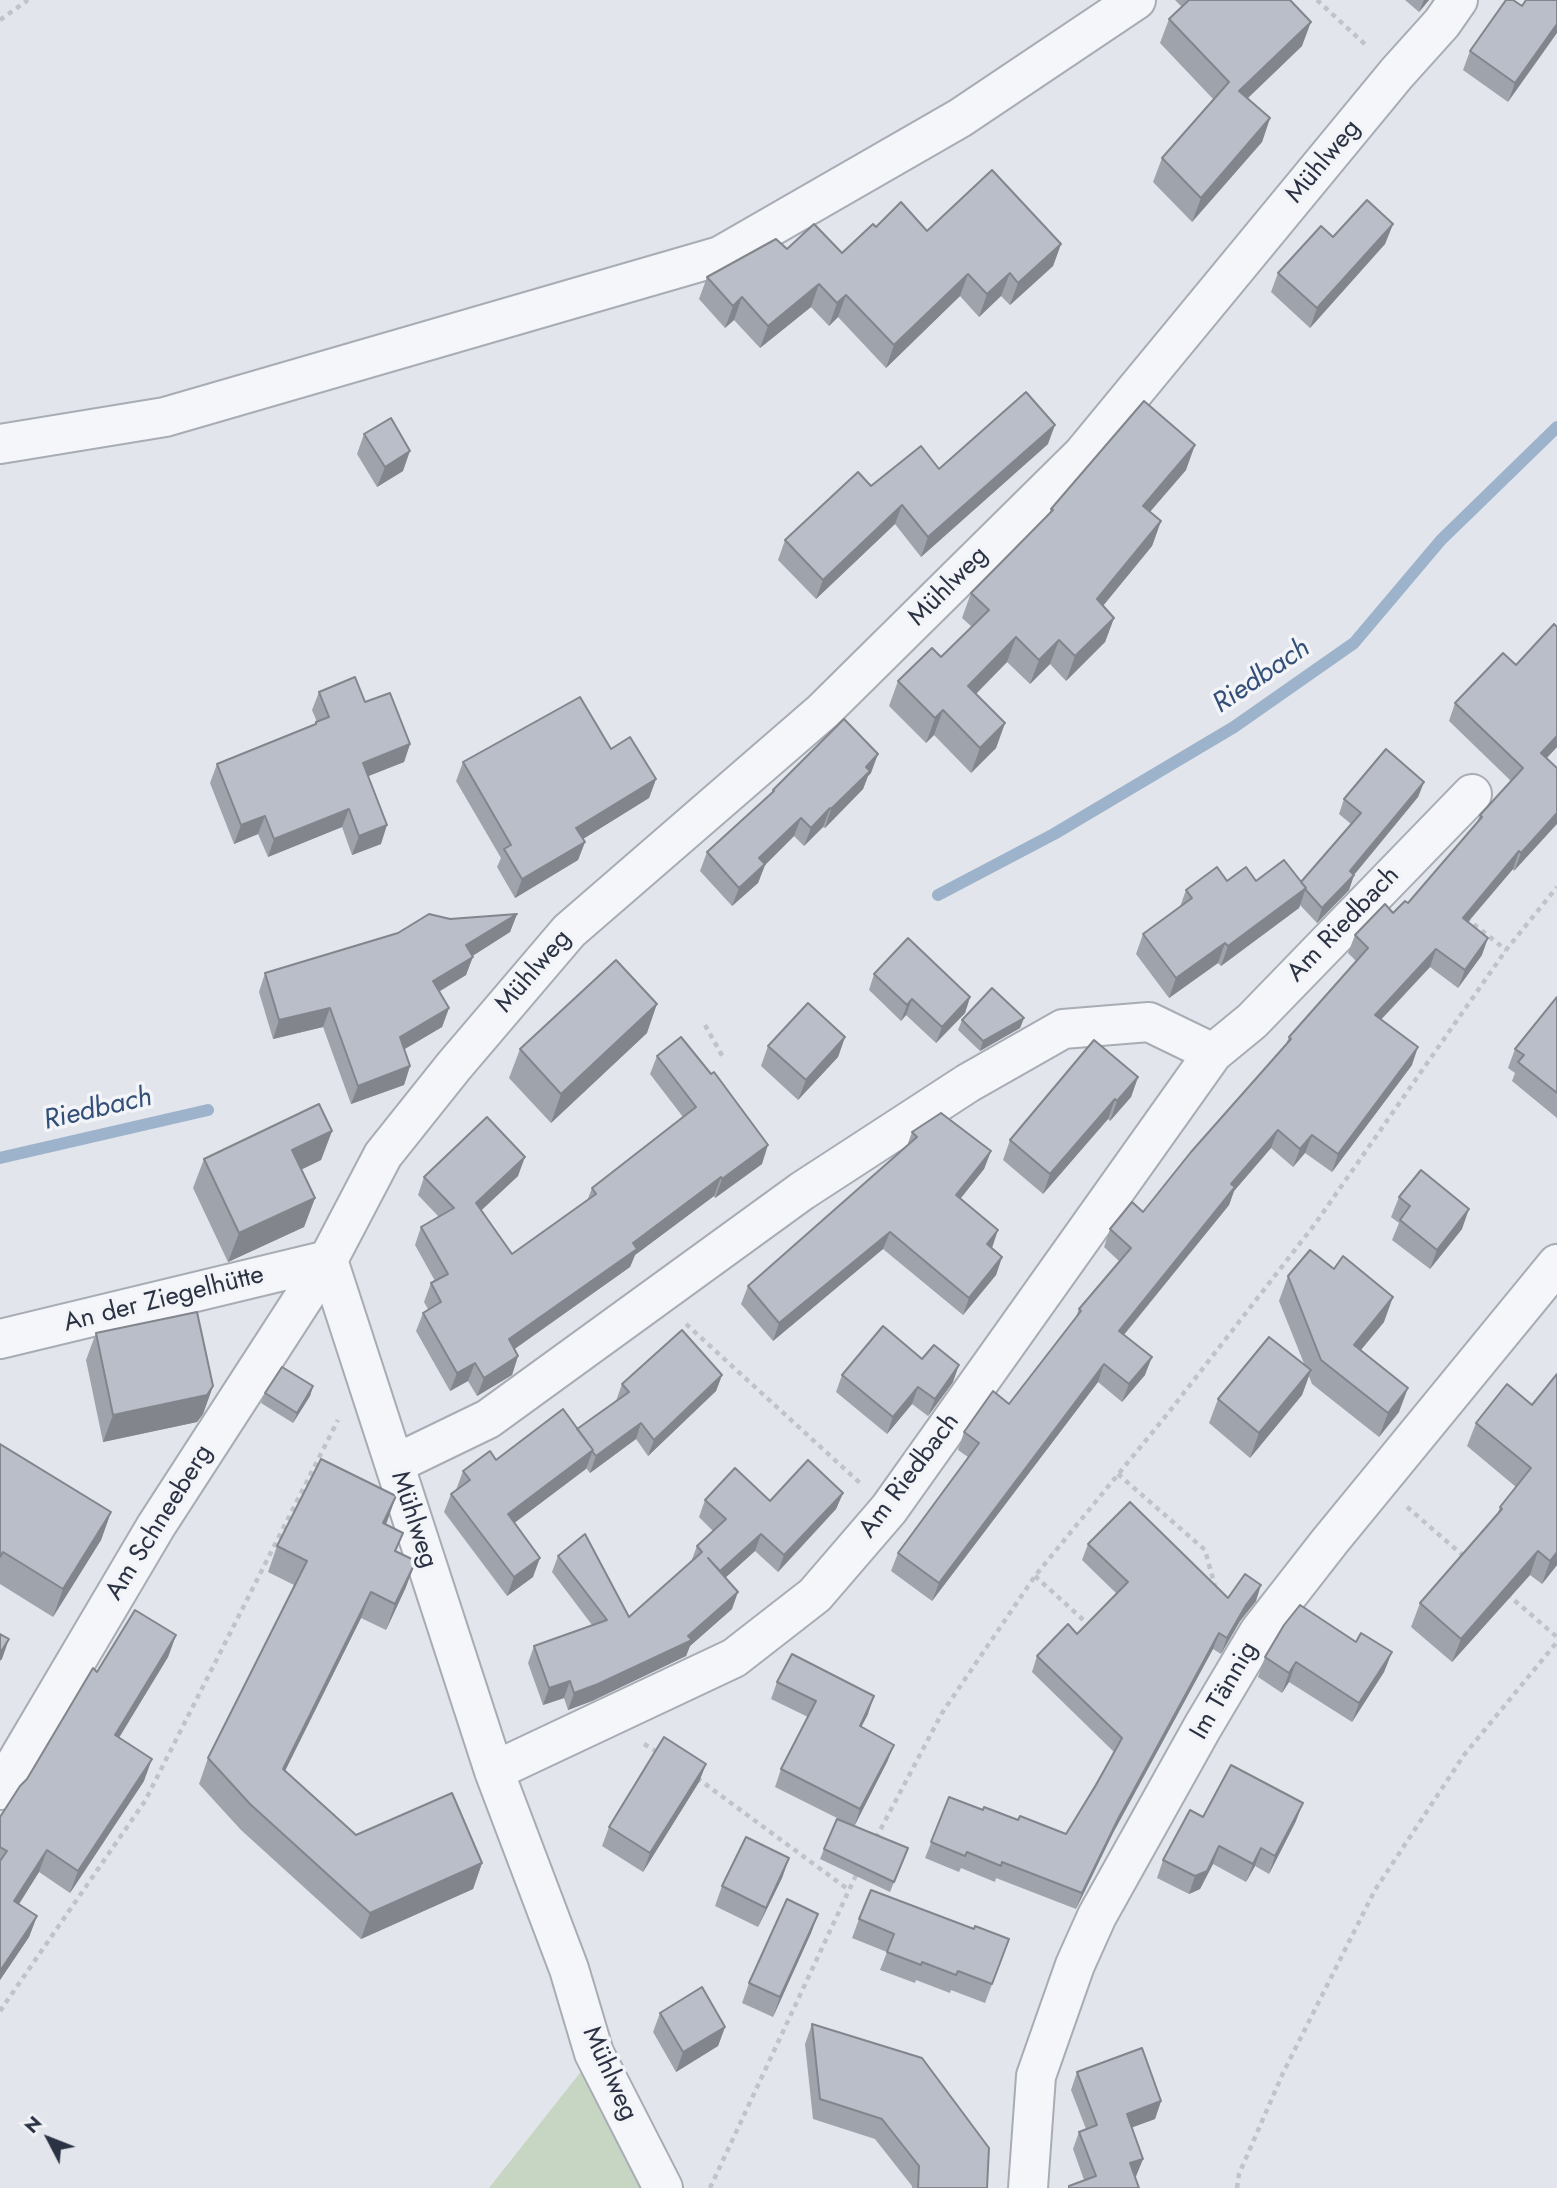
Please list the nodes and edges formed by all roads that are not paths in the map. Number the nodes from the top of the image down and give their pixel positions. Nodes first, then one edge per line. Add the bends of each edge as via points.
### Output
1 (1136, 0) edge
2 (1458, 0) edge
3 (0, 444) edge
4 (1472, 794) dead end
5 (1213, 1054) junction
6 (328, 1261) junction
7 (1557, 1264) edge
8 (0, 1339) edge
9 (395, 1464) junction
10 (494, 1771) junction
11 (0, 1790) edge
12 (663, 2188) edge
13 (1028, 2188) edge

1 - 3 street via 960,118 720,256 165,417
2 - 6 street, Mühlweg via 1082,455 823,711 569,931 383,1155
4 - 5 street, Am Riedbach via 1252,1021
5 - 9 street via 1149,1022 1063,1029 968,1083 802,1191 488,1419
5 - 10 street, Am Riedbach via 889,1509 815,1595 734,1658
6 - 8 street, An der Ziegelhütte
6 - 9 street, Mühlweg
6 - 11 street, Am Schneeberg via 156,1526
7 - 13 street, Im Tännig via 1259,1632 1202,1728 1075,1965 1036,2076
9 - 10 street, Mühlweg
10 - 12 street, Mühlweg via 569,1969 594,2053

